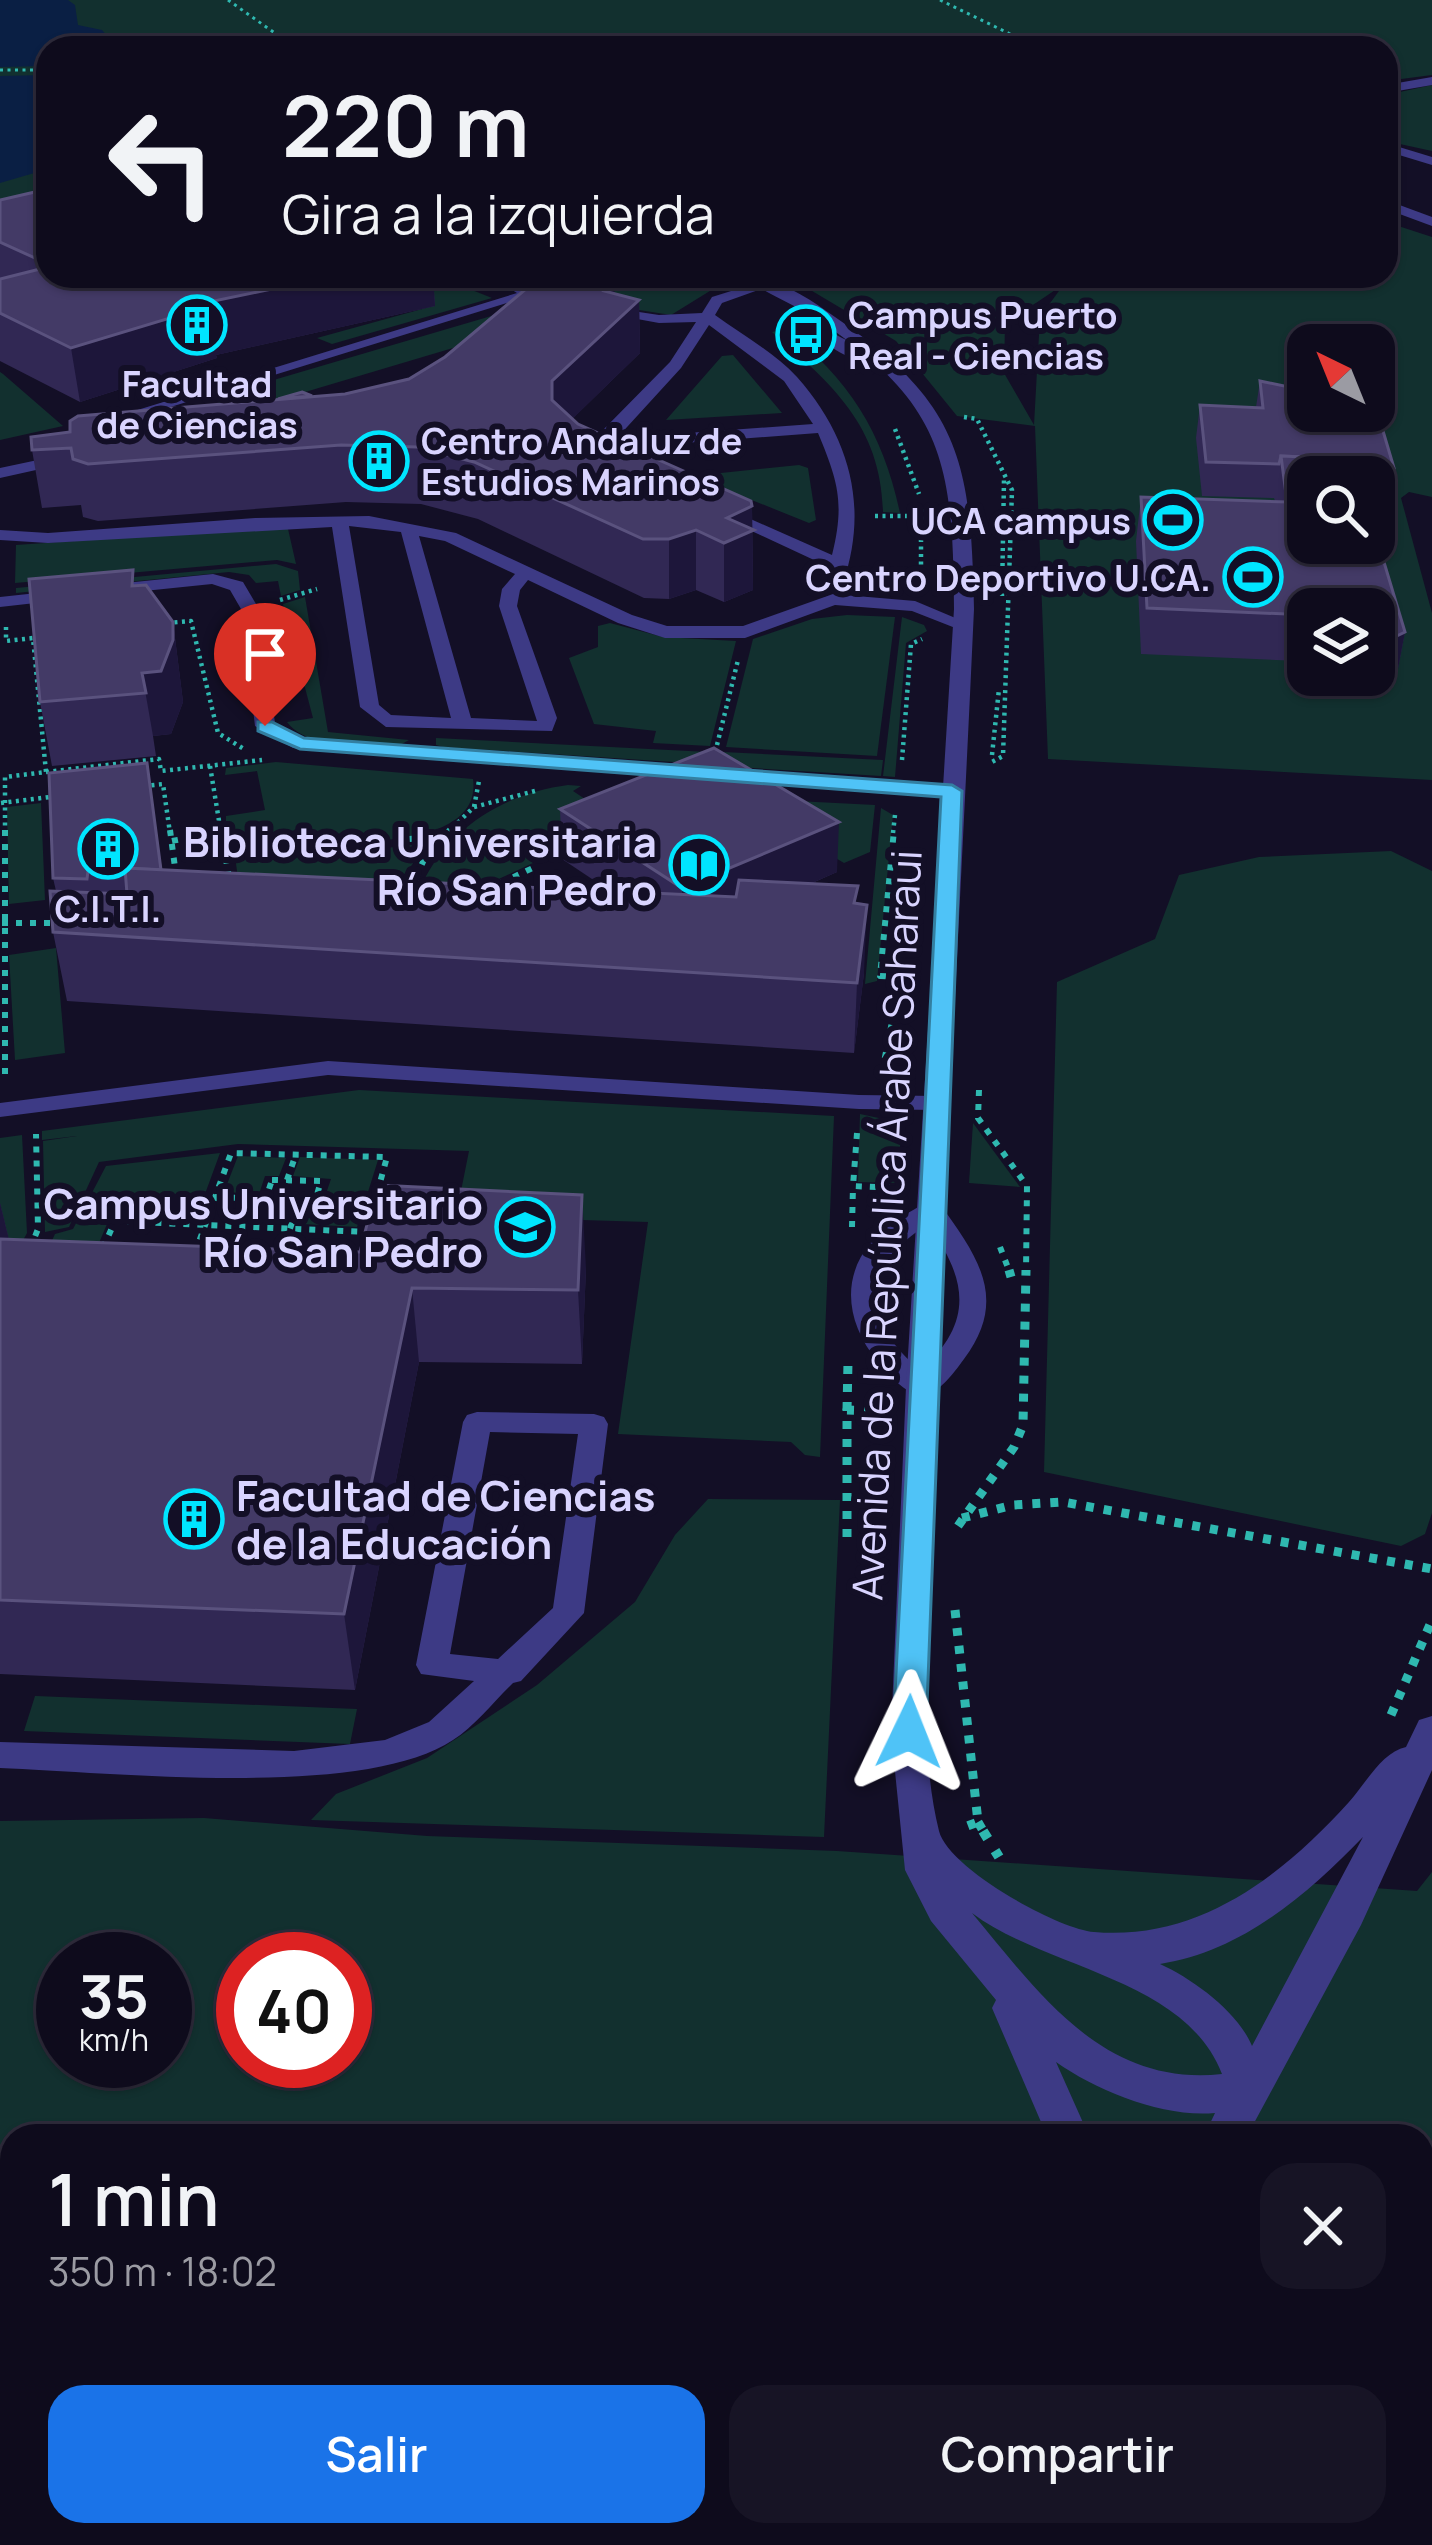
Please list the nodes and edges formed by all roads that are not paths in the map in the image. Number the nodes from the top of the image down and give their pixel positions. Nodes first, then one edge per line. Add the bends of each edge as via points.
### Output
1 (1432, 81) edge
2 (1398, 87) edge
3 (1398, 151) edge
4 (1432, 162) edge
5 (1398, 164) edge
6 (1398, 209) edge
7 (1432, 222) edge
8 (517, 288) edge
9 (752, 288) edge
10 (775, 288) edge
11 (582, 309) edge
12 (708, 316) junction
13 (828, 437) junction
14 (606, 444) junction
15 (616, 462) junction
16 (0, 473) edge
17 (645, 479) edge
18 (704, 505) edge
19 (339, 520) junction
20 (408, 526) junction
21 (0, 535) edge
22 (838, 564) junction
23 (525, 573) junction
24 (964, 592) junction
25 (832, 599) junction
26 (3, 602) edge
27 (914, 606) junction
28 (963, 625) junction
29 (424, 725) junction
30 (463, 726) junction
31 (418, 752) junction
32 (952, 791) junction
33 (937, 1103) junction
34 (0, 1110) edge
35 (931, 1210) junction
36 (922, 1387) junction
37 (510, 1672) junction
38 (1432, 1713) edge
39 (1432, 1730) edge
40 (0, 1755) edge
41 (922, 1842) junction
42 (1077, 1949) junction
43 (994, 1970) junction
44 (1249, 2090) junction
45 (1063, 2124) edge
46 (1231, 2124) edge

1 - 2 street
3 - 4 street
4 - 5 street
6 - 7 street
8 - 16 lane via 529,294 119,416 100,424 84,452
9 - 12 lane via 729,294
10 - 24 street, Avenida de la República Árabe Saharaui via 880,361 936,424 962,497
11 - 12 lane
12 - 13 lane via 790,378
12 - 14 lane
13 - 14 lane
13 - 15 lane
13 - 22 lane via 847,484 849,520
14 - 15 lane
15 - 17 lane
18 - 22 lane
19 - 20 lane
19 - 21 lane
19 - 29 lane via 370,707 386,721
20 - 23 lane
20 - 30 lane
22 - 25 lane
23 - 25 lane via 665,632 745,632
23 - 30 lane via 508,606 545,727
24 - 27 lane
24 - 28 street, Avenida de la República Árabe Saharaui
25 - 27 lane
26 - 31 lane via 213,579 237,586 250,609 265,726 300,743
27 - 28 lane
28 - 32 street, Avenida de la República Árabe Saharaui
29 - 30 lane
29 - 31 lane
31 - 32 lane
32 - 33 street, Avenida de la República Árabe Saharaui
33 - 34 lane via 328,1068
33 - 35 street, Avenida de la República Árabe Saharaui
35 - 36 street, Avenida de la República Árabe Saharaui
35 - 36 lane via 965,1256 975,1306 957,1357
35 - 36 lane via 872,1256 864,1281 870,1334 889,1363
36 - 41 street, Avenida de la República Árabe Saharaui via 909,1732
37 - 37 lane via 568,1613 593,1424 477,1422 432,1665
37 - 40 lane via 441,1731 389,1753 294,1764
38 - 42 street via 1382,1794 1327,1850 1256,1904 1171,1946
39 - 44 street via 1347,1913
41 - 42 street via 996,1909
41 - 43 street, Avenida de la República Árabe Saharaui via 924,1870 945,1909
42 - 44 street via 1167,1986 1204,2016 1230,2042
43 - 44 street via 1048,2033 1091,2063 1143,2084 1204,2095
43 - 45 street
44 - 46 street

